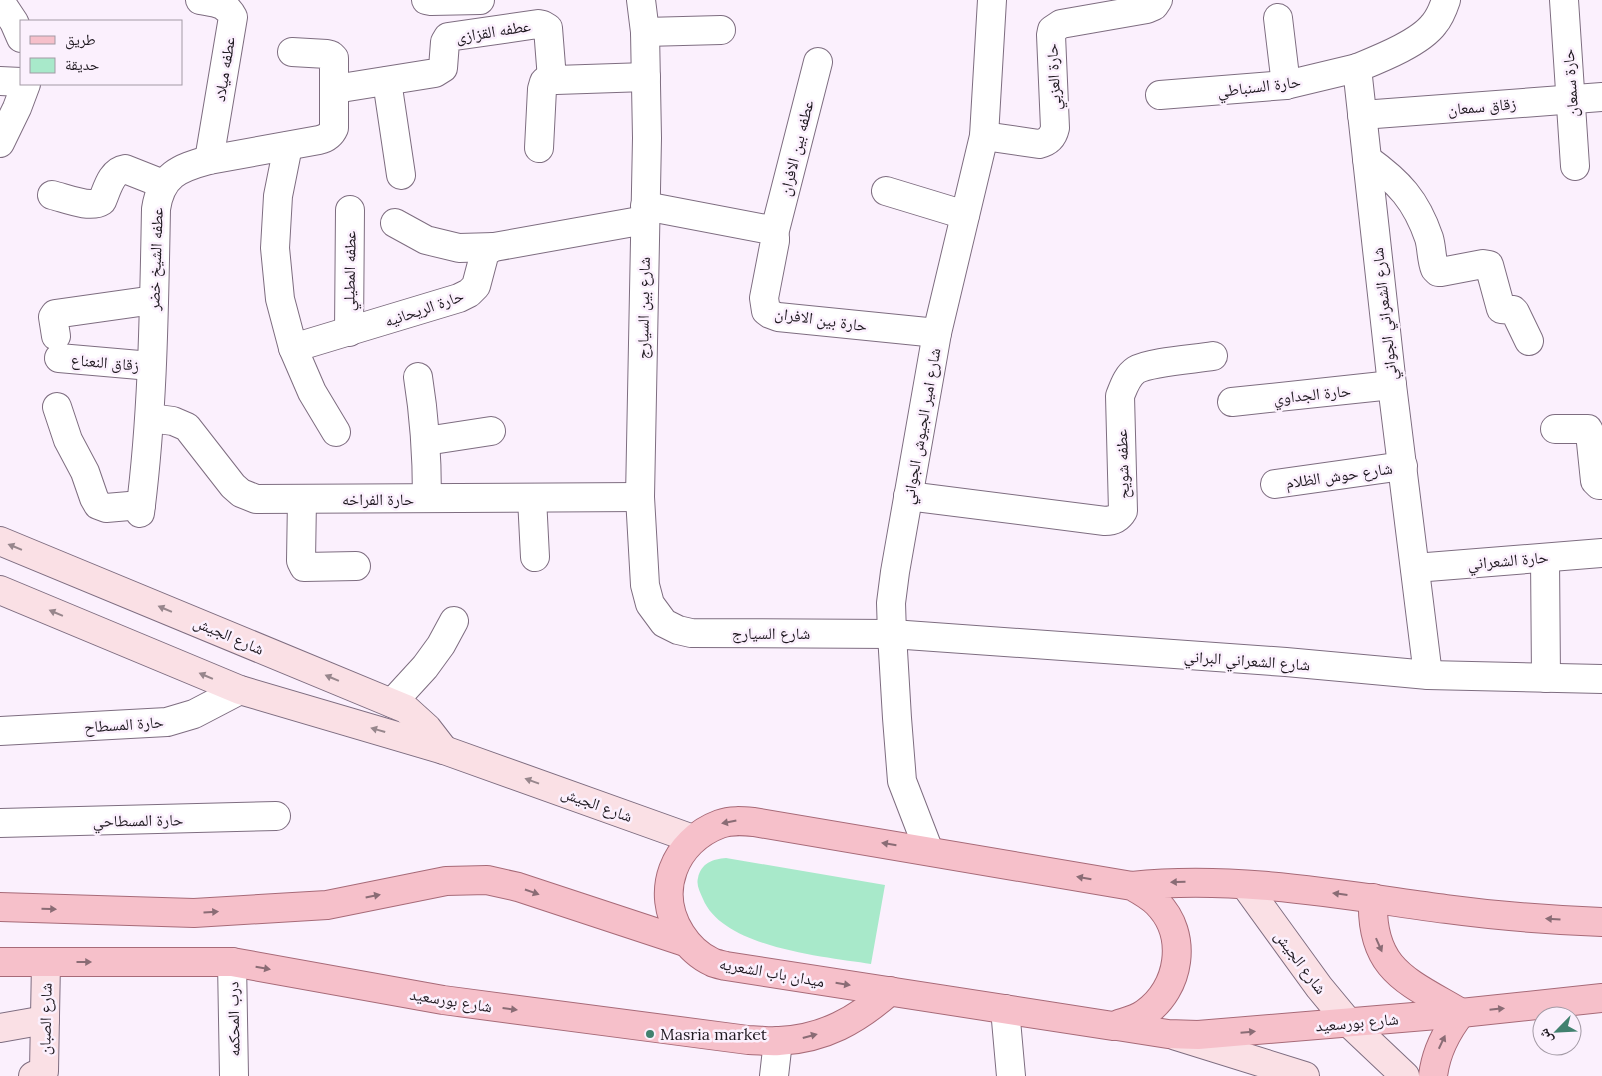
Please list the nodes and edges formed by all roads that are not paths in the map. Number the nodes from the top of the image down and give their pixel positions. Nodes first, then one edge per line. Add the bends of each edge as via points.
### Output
1 (200, 0) edge
2 (426, 0) edge
3 (480, 0) edge
4 (641, 0) edge
5 (992, 0) edge
6 (1158, 0) edge
7 (1446, 0) edge
8 (1564, 0) edge
9 (0, 1) edge
10 (1278, 18) dead end
11 (721, 30) dead end
12 (645, 32) junction
13 (20, 36) edge
14 (292, 52) dead end
15 (818, 62) dead end
16 (1357, 68) junction
17 (551, 76) junction
18 (646, 77) junction
19 (387, 80) junction
20 (0, 81) edge
21 (20, 82) edge
22 (26, 85) edge
23 (1286, 85) junction
24 (335, 89) junction
25 (1160, 95) dead end
26 (1602, 97) edge
27 (1571, 99) junction
28 (1362, 115) junction
29 (984, 136) junction
30 (0, 143) edge
31 (288, 146) junction
32 (539, 148) dead end
33 (1367, 159) junction
34 (209, 160) junction
35 (1575, 166) dead end
36 (401, 175) dead end
37 (163, 184) junction
38 (886, 191) dead end
39 (52, 195) dead end
40 (350, 210) dead end
41 (645, 213) junction
42 (966, 215) junction
43 (396, 223) dead end
44 (774, 234) junction
45 (494, 247) junction
46 (154, 300) junction
47 (349, 332) junction
48 (937, 333) junction
49 (1529, 341) dead end
50 (293, 348) junction
51 (1212, 356) dead end
52 (151, 366) junction
53 (418, 377) dead end
54 (1392, 385) junction
55 (1232, 402) dead end
56 (57, 407) dead end
57 (150, 418) junction
58 (1555, 429) dead end
59 (491, 431) dead end
60 (336, 432) dead end
61 (426, 441) junction
62 (1403, 466) junction
63 (1275, 484) dead end
64 (1602, 485) edge
65 (908, 496) junction
66 (640, 497) junction
67 (426, 498) junction
68 (532, 498) junction
69 (302, 499) junction
70 (0, 541) edge
71 (1602, 553) edge
72 (535, 557) dead end
73 (1545, 558) junction
74 (356, 566) dead end
75 (1415, 568) junction
76 (0, 590) edge
77 (656, 614) joint
78 (454, 621) dead end
79 (892, 634) junction
80 (1428, 675) junction
81 (1546, 678) junction
82 (1602, 679) edge
83 (240, 690) junction
84 (392, 703) junction
85 (0, 731) edge
86 (444, 750) junction
87 (276, 816) dead end
88 (0, 823) edge
89 (693, 839) junction
90 (929, 851) junction
91 (1245, 885) junction
92 (1132, 886) junction
93 (1373, 898) junction
94 (0, 907) edge
95 (1602, 922) edge
96 (686, 942) junction
97 (0, 962) edge
98 (46, 962) junction
99 (232, 962) junction
100 (890, 991) junction
101 (1602, 998) edge
102 (1005, 1009) junction
103 (1461, 1012) junction
104 (45, 1020) junction
105 (1348, 1022) junction
106 (1113, 1026) junction
107 (0, 1028) edge
108 (1168, 1034) junction
109 (778, 1042) junction
110 (40, 1074) edge
111 (234, 1076) edge
112 (774, 1076) edge
113 (1011, 1076) edge
114 (1305, 1076) edge
115 (1405, 1076) edge
116 (1433, 1076) edge

1 - 34 street, عطفه ميلاد via 222,4 232,17
2 - 3 street
4 - 12 street, شارع بين السيارج
5 - 29 street, شارع امير الجيوش الجواني
6 - 29 street, حارة العزبي via 1147,9 1061,24 1052,30 1055,128 1050,139 1039,144
7 - 16 street via 1434,25 1421,38
8 - 27 street, حارة سمعان
9 - 13 street
10 - 23 street
11 - 12 street
12 - 18 street, شارع بين السيارج
14 - 24 street, عطفه الشيخ خضر via 331,55 334,58
15 - 44 street, عطفه بين الافران
16 - 23 street, حارة السنباطي
16 - 28 street, شارع الشعراني الجواني
17 - 18 street via 556,80
17 - 19 street, عطفه القزازى via 548,28 538,24 448,37 440,71
17 - 32 street, عطفه القزازى via 542,88
18 - 41 street, شارع بين السيارج
19 - 24 street, عطفه القزازى
19 - 36 street
20 - 21 street
22 - 30 street
23 - 25 street, حارة السنباطي
24 - 31 street, عطفه الشيخ خضر via 332,133 326,138
26 - 27 street, زقاق سمعان
27 - 28 street, زقاق سمعان
27 - 35 street, حارة سمعان
28 - 33 street, شارع الشعراني الجواني
29 - 42 street, شارع امير الجيوش الجواني
31 - 34 street, عطفه الشيخ خضر
31 - 50 street via 278,196 275,248 280,299
33 - 49 street via 1389,174 1407,193 1430,240 1435,269 1441,272 1489,265 1501,309 1515,312
33 - 54 street, شارع الشعراني الجواني
34 - 37 street, عطفه الشيخ خضر via 177,170
37 - 39 street via 125,169 115,173 98,204 90,205
37 - 46 street, عطفه الشيخ خضر via 156,209
38 - 42 street
40 - 47 street, عطفه المطيلي
41 - 44 street via 771,230
41 - 45 street
41 - 66 street, شارع بين السيارج
42 - 48 street, شارع امير الجيوش الجواني
43 - 45 street via 426,240 459,248
44 - 48 street, حارة بين الافران via 764,298 766,311 770,314
45 - 47 street, حارة الريحانيه via 485,252 476,286 469,293
46 - 52 street, عطفه الشيخ خضر
46 - 52 street, زقاق النعناع via 52,317 57,347
47 - 50 street, حارة الريحانيه
48 - 65 street, شارع امير الجيوش الجواني
50 - 60 street via 312,392
51 - 65 street, عطفه شويح via 1152,365 1137,370 1126,381 1120,396 1123,511 1116,519 1105,521
52 - 57 street, عطفه الشيخ خضر
53 - 61 street
54 - 55 street, حارة الجداوي
54 - 62 street, شارع الشعراني الجواني
56 - 57 street, عطفه الشيخ خضر via 94,498 98,505 106,508 140,509
57 - 69 street, حارة الفراخه via 173,421 187,427 241,494 256,499
58 - 64 street via 1588,429 1595,481
59 - 61 street
61 - 67 street
62 - 63 street, شارع حوش الظلام
62 - 75 street, شارع الشعراني الجواني
65 - 79 street, شارع امير الجيوش الجواني via 891,603
66 - 68 street, حارة الفراخه
66 - 77 street, شارع بين السيارج via 645,585
67 - 68 street, حارة الفراخه
67 - 69 street, حارة الفراخه
68 - 72 street
69 - 74 street via 301,561 304,568
84 -> 70 main road, شارع الجيش
71 - 73 street, حارة الشعراني
73 - 75 street, حارة الشعراني
73 - 81 street
75 - 80 street, شارع الشعراني الجواني
83 -> 76 main road, شارع الجيش
77 - 79 street, شارع السيارج via 678,630 691,633
78 - 84 street via 425,666
79 - 80 street, شارع الشعراني البراني
79 - 90 street, شارع امير الجيوش الجواني via 902,781
80 - 81 street, شارع الشعراني البراني
81 - 82 street, شارع الشعراني البراني
83 - 85 street, حارة المسطاح via 194,714 167,722
86 -> 83 main road, شارع الجيش
84 - 86 main road, شارع الجيش via 406,709
89 -> 86 main road, شارع الجيش
87 - 88 street, حارة المسطاحي
90 -> 89 main road, ميدان باب الشعريه via 738,820 706,830
89 - 96 main road, ميدان باب الشعريه via 678,858 669,881 671,913
92 -> 90 main road, ميدان باب الشعريه
91 -> 92 main road via 1181,882
93 -> 91 main road
91 - 105 main road, شارع الجيش
92 - 106 main road, ميدان باب الشعريه via 1158,904 1168,917 1177,947 1176,963 1166,993 1155,1005 1143,1015
95 -> 93 main road via 1524,917
93 -> 103 main road via 1375,936 1392,966 1403,978
94 -> 96 main road via 204,912 327,905 446,881 487,880 518,887
96 -> 100 main road, ميدان باب الشعريه via 711,962 726,966
97 - 98 main road, شارع بورسعيد
98 -> 99 main road, شارع بورسعيد
98 - 104 main road, شارع الصبان
99 -> 109 main road, شارع بورسعيد via 443,1000
99 - 111 street, درب المحكمه
100 - 102 main road, ميدان باب الشعريه
109 -> 100 main road, شارع بورسعيد via 827,1032 850,1022
103 -> 101 main road, شارع بورسعيد
102 - 106 main road, ميدان باب الشعريه
102 - 113 street
103 - 105 main road, شارع بورسعيد
116 -> 103 main road via 1440,1044
104 - 107 main road
104 - 110 main road, شارع الصبان
108 -> 105 main road, شارع بورسعيد via 1214,1034
105 - 115 main road, شارع الجيش
106 - 108 main road, شارع بورسعيد
108 - 114 main road
109 - 112 street

